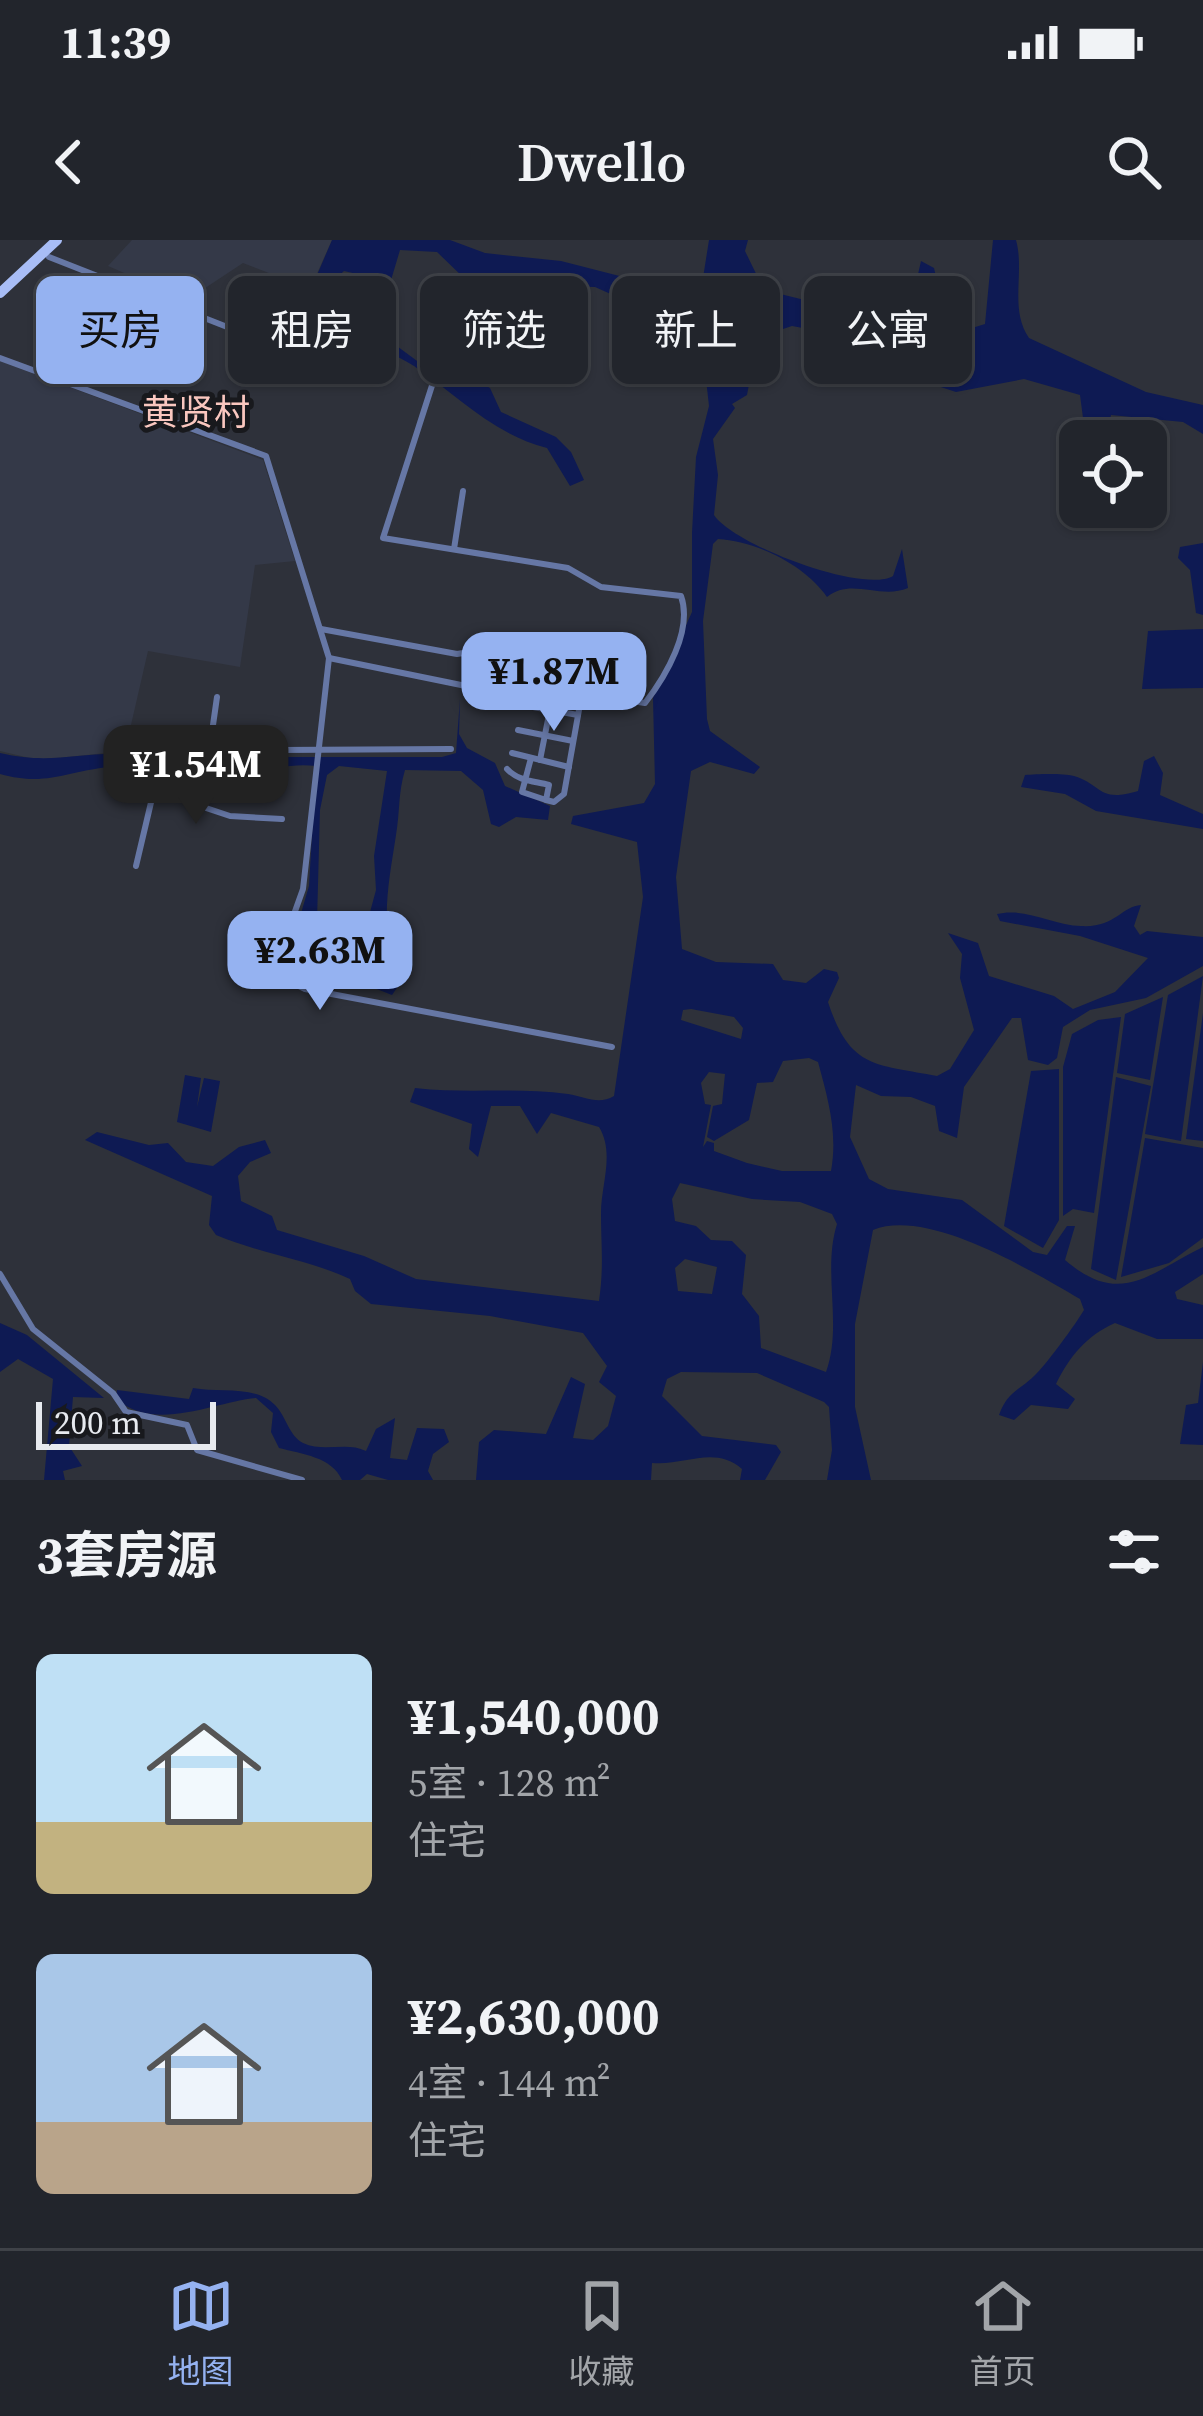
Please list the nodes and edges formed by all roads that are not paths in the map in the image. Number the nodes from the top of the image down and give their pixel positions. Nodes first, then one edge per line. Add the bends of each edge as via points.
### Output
1 (53, 240) edge
2 (49, 257) dead end
3 (0, 290) edge
4 (228, 327) edge
5 (0, 358) edge
6 (432, 384) edge
7 (463, 491) dead end
8 (454, 549) junction
9 (320, 628) junction
10 (494, 648) dead end
11 (329, 658) junction
12 (554, 689) junction
13 (582, 693) junction
14 (217, 697) dead end
15 (523, 705) dead end
16 (551, 710) junction
17 (578, 715) junction
18 (518, 730) dead end
19 (546, 736) junction
20 (574, 741) junction
21 (451, 749) dead end
22 (512, 753) dead end
23 (316, 758) junction
24 (536, 759) junction
25 (569, 767) junction
26 (507, 770) dead end
27 (525, 779) junction
28 (546, 800) junction
29 (282, 819) dead end
30 (136, 866) dead end
31 (613, 1047) dead end
32 (0, 1274) edge
33 (302, 1480) edge

1 - 3 main road
2 - 4 street
5 - 9 street via 266,456
6 - 8 street via 383,538
7 - 8 street
8 - 13 street via 568,568 601,587 683,598 678,645 645,703
9 - 10 street via 457,654
9 - 11 street
11 - 12 street via 466,686
11 - 23 street
12 - 13 street
12 - 16 street
13 - 17 street
14 - 23 street via 212,732
15 - 16 street
16 - 17 street
16 - 19 street
17 - 20 street
18 - 19 street
19 - 20 street
19 - 24 street
20 - 25 street
21 - 23 street
22 - 24 street
23 - 31 street via 303,889 279,956 281,977 305,989
24 - 25 street
24 - 27 street
25 - 28 street via 564,794
26 - 27 street
27 - 28 street via 522,792
27 - 28 street via 549,785
29 - 30 street via 230,816 191,796 153,794
32 - 33 street via 33,1329 126,1412 187,1425 197,1450

